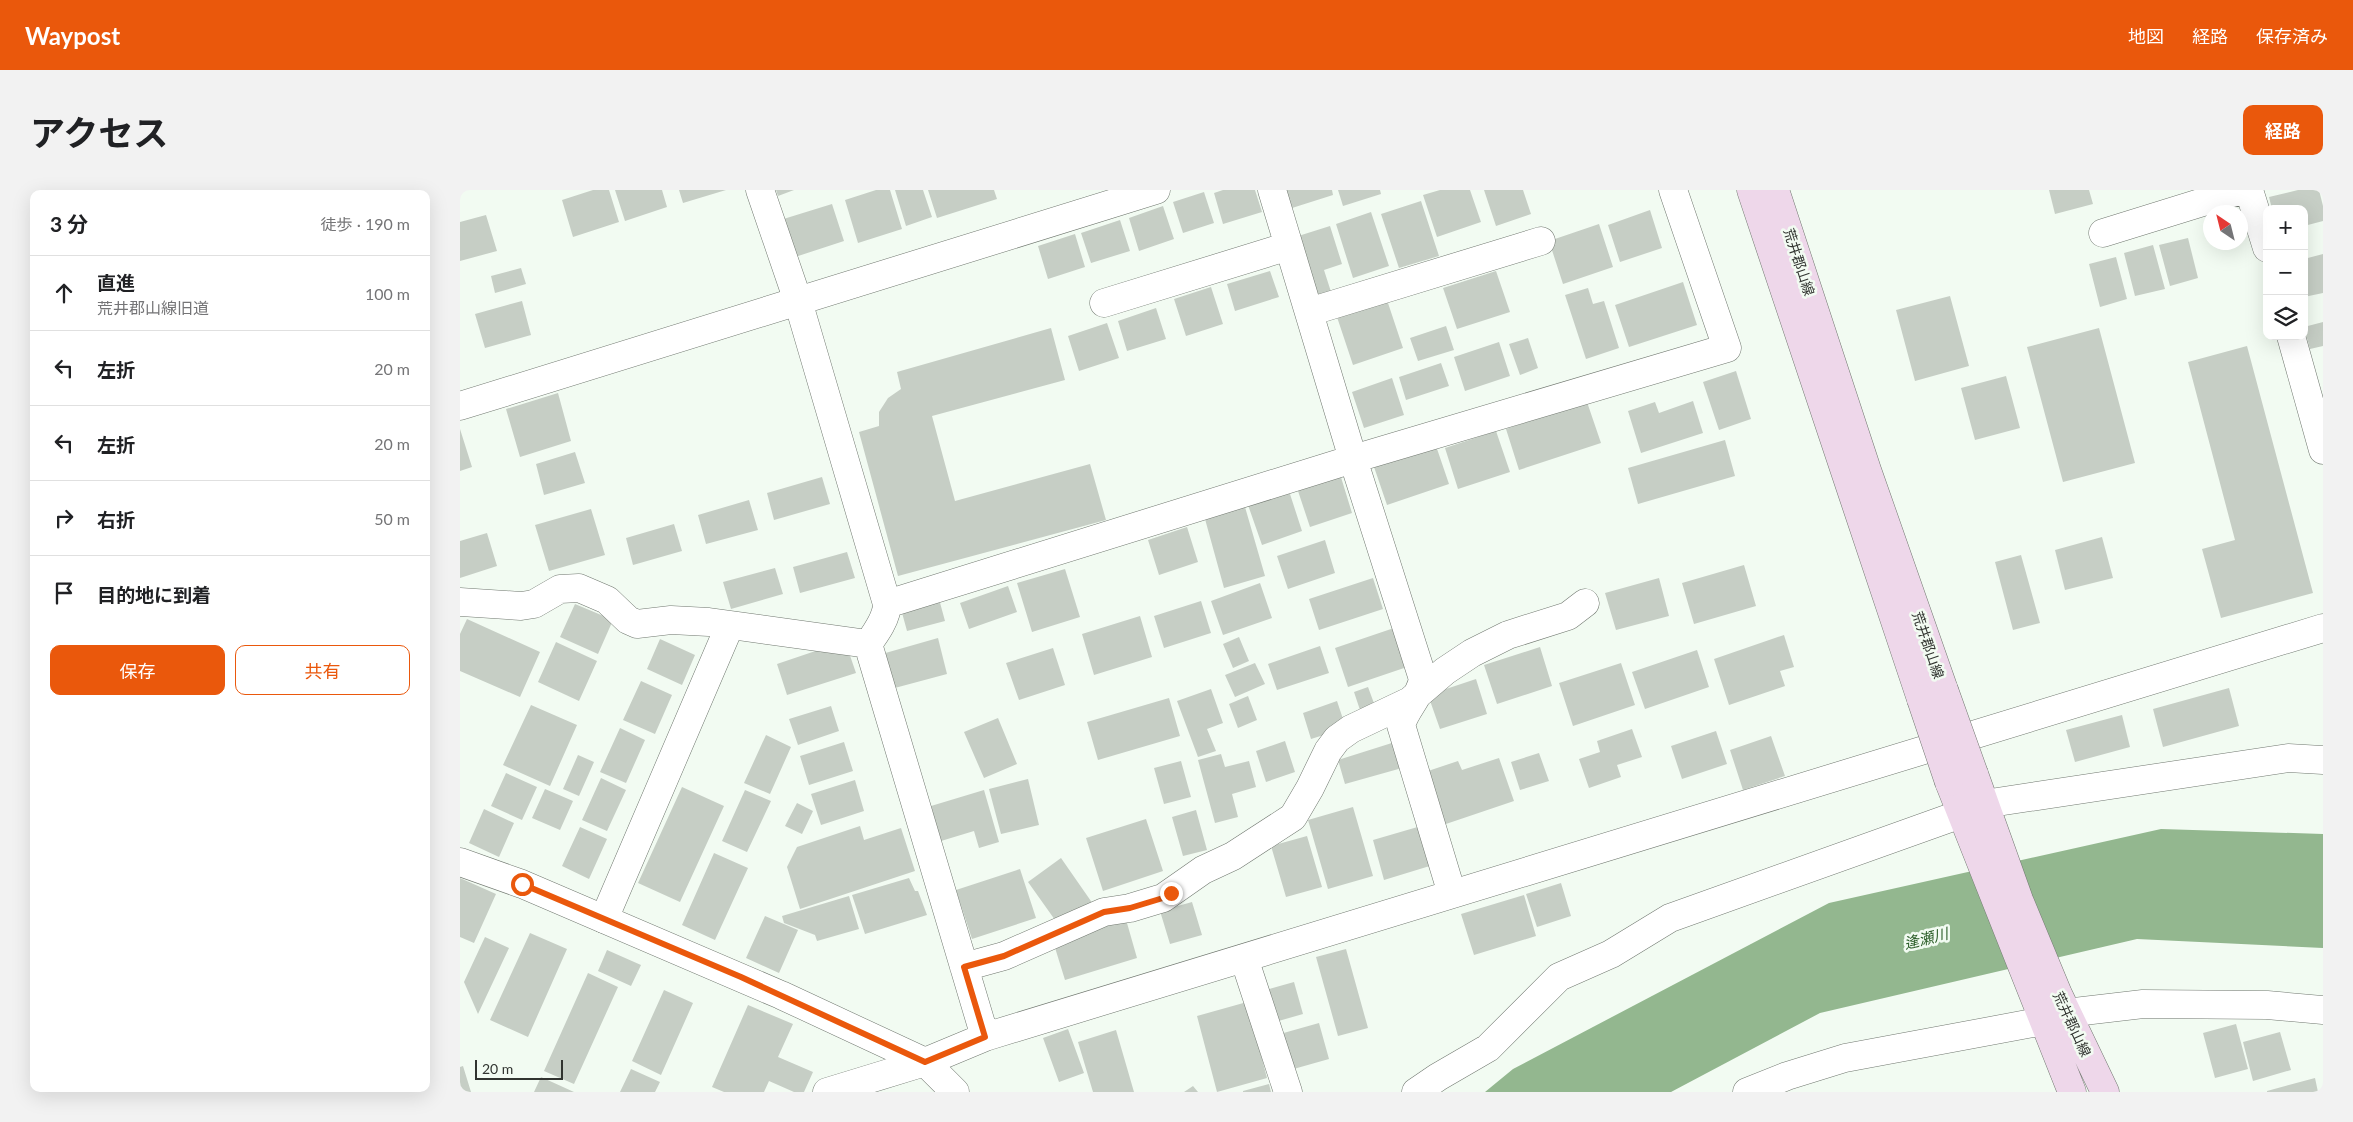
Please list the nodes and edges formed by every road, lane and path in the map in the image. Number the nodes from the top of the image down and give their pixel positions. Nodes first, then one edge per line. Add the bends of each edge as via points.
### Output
1 (760, 190) edge
2 (1156, 190) edge
3 (1272, 190) edge
4 (1673, 190) edge
5 (1751, 190) edge
6 (1775, 190) edge
7 (2242, 190) edge
8 (2249, 190) edge
9 (2103, 233) dead end
10 (2263, 235) edge
11 (1541, 241) dead end
12 (1288, 246) junction
13 (798, 301) junction
14 (1104, 303) dead end
15 (1309, 312) junction
16 (2294, 340) edge
17 (2311, 367) edge
18 (460, 406) edge
19 (2323, 450) edge
20 (1353, 459) junction
21 (460, 602) edge
22 (1585, 603) dead end
23 (887, 604) junction
24 (730, 624) junction
25 (2323, 628) edge
26 (868, 644) junction
27 (1421, 691) junction
28 (1933, 694) junction
29 (2323, 760) edge
30 (1975, 816) junction
31 (460, 862) edge
32 (1452, 894) junction
33 (604, 919) junction
34 (1244, 958) junction
35 (964, 967) junction
36 (2051, 1007) junction
37 (2323, 1010) edge
38 (985, 1037) junction
39 (925, 1062) junction
40 (827, 1092) edge
41 (955, 1092) edge
42 (1288, 1092) edge
43 (1416, 1092) edge
44 (1747, 1092) edge
45 (2072, 1092) edge
46 (2105, 1092) edge

1 - 13 street
2 - 13 street
3 - 12 street
4 - 20 street via 1727,348
5 - 28 main road, 荒井郡山線
6 - 28 main road, 荒井郡山線 via 1868,470
7 - 9 street
8 - 10 street
11 - 15 street
12 - 14 street
12 - 15 street
13 - 18 street
13 - 23 street
15 - 20 street
16 - 17 street
17 - 19 street
20 - 23 street
20 - 27 street via 1423,679
21 - 24 street via 521,606 534,604 560,589 580,588 607,600 637,624 671,620
22 - 27 street via 1568,616 1508,636 1472,653
23 - 26 street via 879,628
24 - 26 street
24 - 33 street
25 - 32 street
26 - 35 street
27 - 32 street via 1401,725
27 - 35 street via 1410,701 1379,714 1337,739 1293,817 1233,856 1203,870 1163,898 1104,912 1004,956
28 - 30 main road, 荒井郡山線, bridge
29 - 30 street via 2288,758
30 - 36 main road, 荒井郡山線
30 - 43 street via 1670,918 1611,954 1559,977 1488,1048
31 - 33 street
32 - 34 street
33 - 39 street via 741,977
34 - 38 street
34 - 42 street
35 - 38 street
36 - 37 street via 2267,1005
36 - 44 street via 1845,1058
36 - 45 main road, 荒井郡山線
36 - 46 main road, 荒井郡山線
38 - 39 street
39 - 40 street
39 - 41 street

